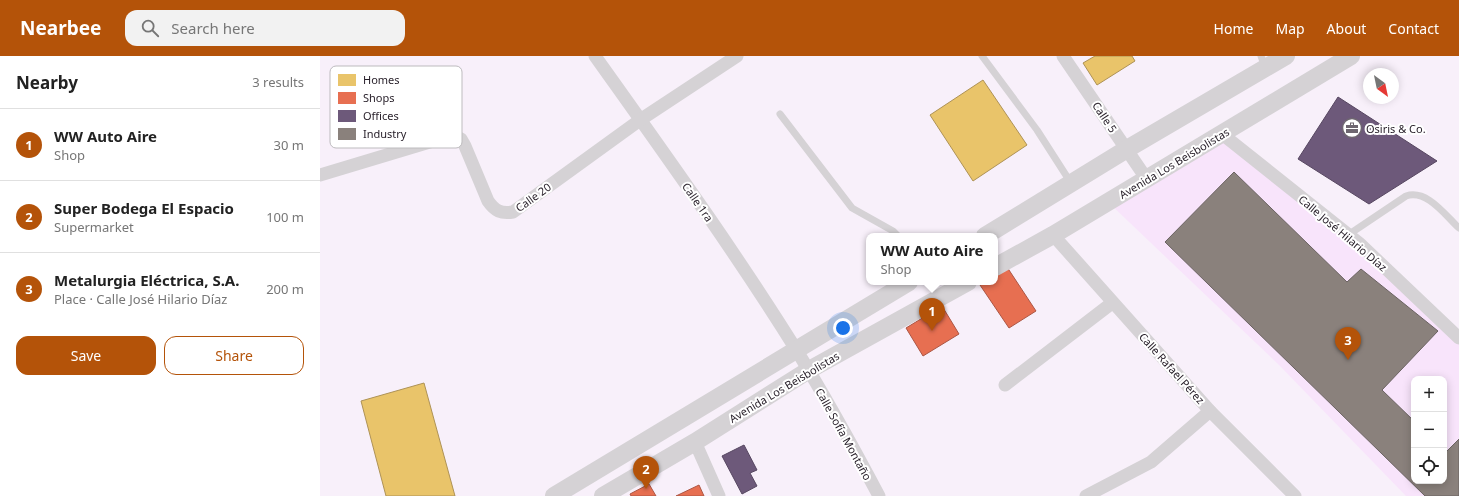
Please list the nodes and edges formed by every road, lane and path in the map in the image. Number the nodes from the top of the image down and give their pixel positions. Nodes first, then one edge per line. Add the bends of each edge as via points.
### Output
1 (595, 56) edge
2 (737, 56) edge
3 (982, 56) edge
4 (1063, 56) edge
5 (1286, 56) edge
6 (1351, 56) edge
7 (1263, 62) edge
8 (780, 114) dead end
9 (640, 120) junction
10 (1222, 134) junction
11 (462, 141) edge
12 (410, 148) edge
13 (1127, 149) junction
14 (320, 175) edge
15 (1146, 178) junction
16 (1071, 184) junction
17 (1459, 228) edge
18 (895, 233) edge
19 (990, 233) edge
20 (1053, 235) junction
21 (1348, 235) junction
22 (998, 265) edge
23 (904, 285) edge
24 (963, 285) edge
25 (1112, 303) junction
26 (1459, 338) edge
27 (797, 351) junction
28 (808, 370) junction
29 (1005, 385) dead end
30 (1210, 411) junction
31 (694, 442) junction
32 (554, 496) edge
33 (603, 496) edge
34 (719, 496) edge
35 (879, 496) edge
36 (1086, 496) edge
37 (1295, 496) edge

1 - 9 street, Calle 1ra
2 - 9 street, Calle 20
3 - 16 lane via 1037,130
4 - 13 street, Calle 5
5 - 7 main road
6 - 10 main road, Avenida Los Beisbolistas
7 - 13 main road
8 - 18 lane via 852,208
9 - 11 street, Calle 20 via 513,212 506,213 497,211 488,201
9 - 27 street, Calle 1ra via 703,208
10 - 15 main road, Avenida Los Beisbolistas
10 - 21 street, Calle José Hilario Díaz
12 - 14 street, Calle 20
13 - 15 street, Calle 5
13 - 16 main road
15 - 20 main road, Avenida Los Beisbolistas
16 - 19 main road
17 - 21 lane via 1423,195 1413,193
20 - 22 main road, Avenida Los Beisbolistas
20 - 25 street, Calle Rafael Pérez
21 - 26 street, Calle José Hilario Díaz
23 - 27 main road
24 - 28 main road, Avenida Los Beisbolistas
25 - 29 street
25 - 30 street, Calle Rafael Pérez
27 - 28 street, Calle Sofía Montaño
27 - 32 main road
28 - 31 main road, Avenida Los Beisbolistas
28 - 35 street, Calle Sofía Montaño
30 - 36 street via 1152,462
30 - 37 street, Calle Rafael Pérez
31 - 33 main road, Avenida Los Beisbolistas
31 - 34 street

